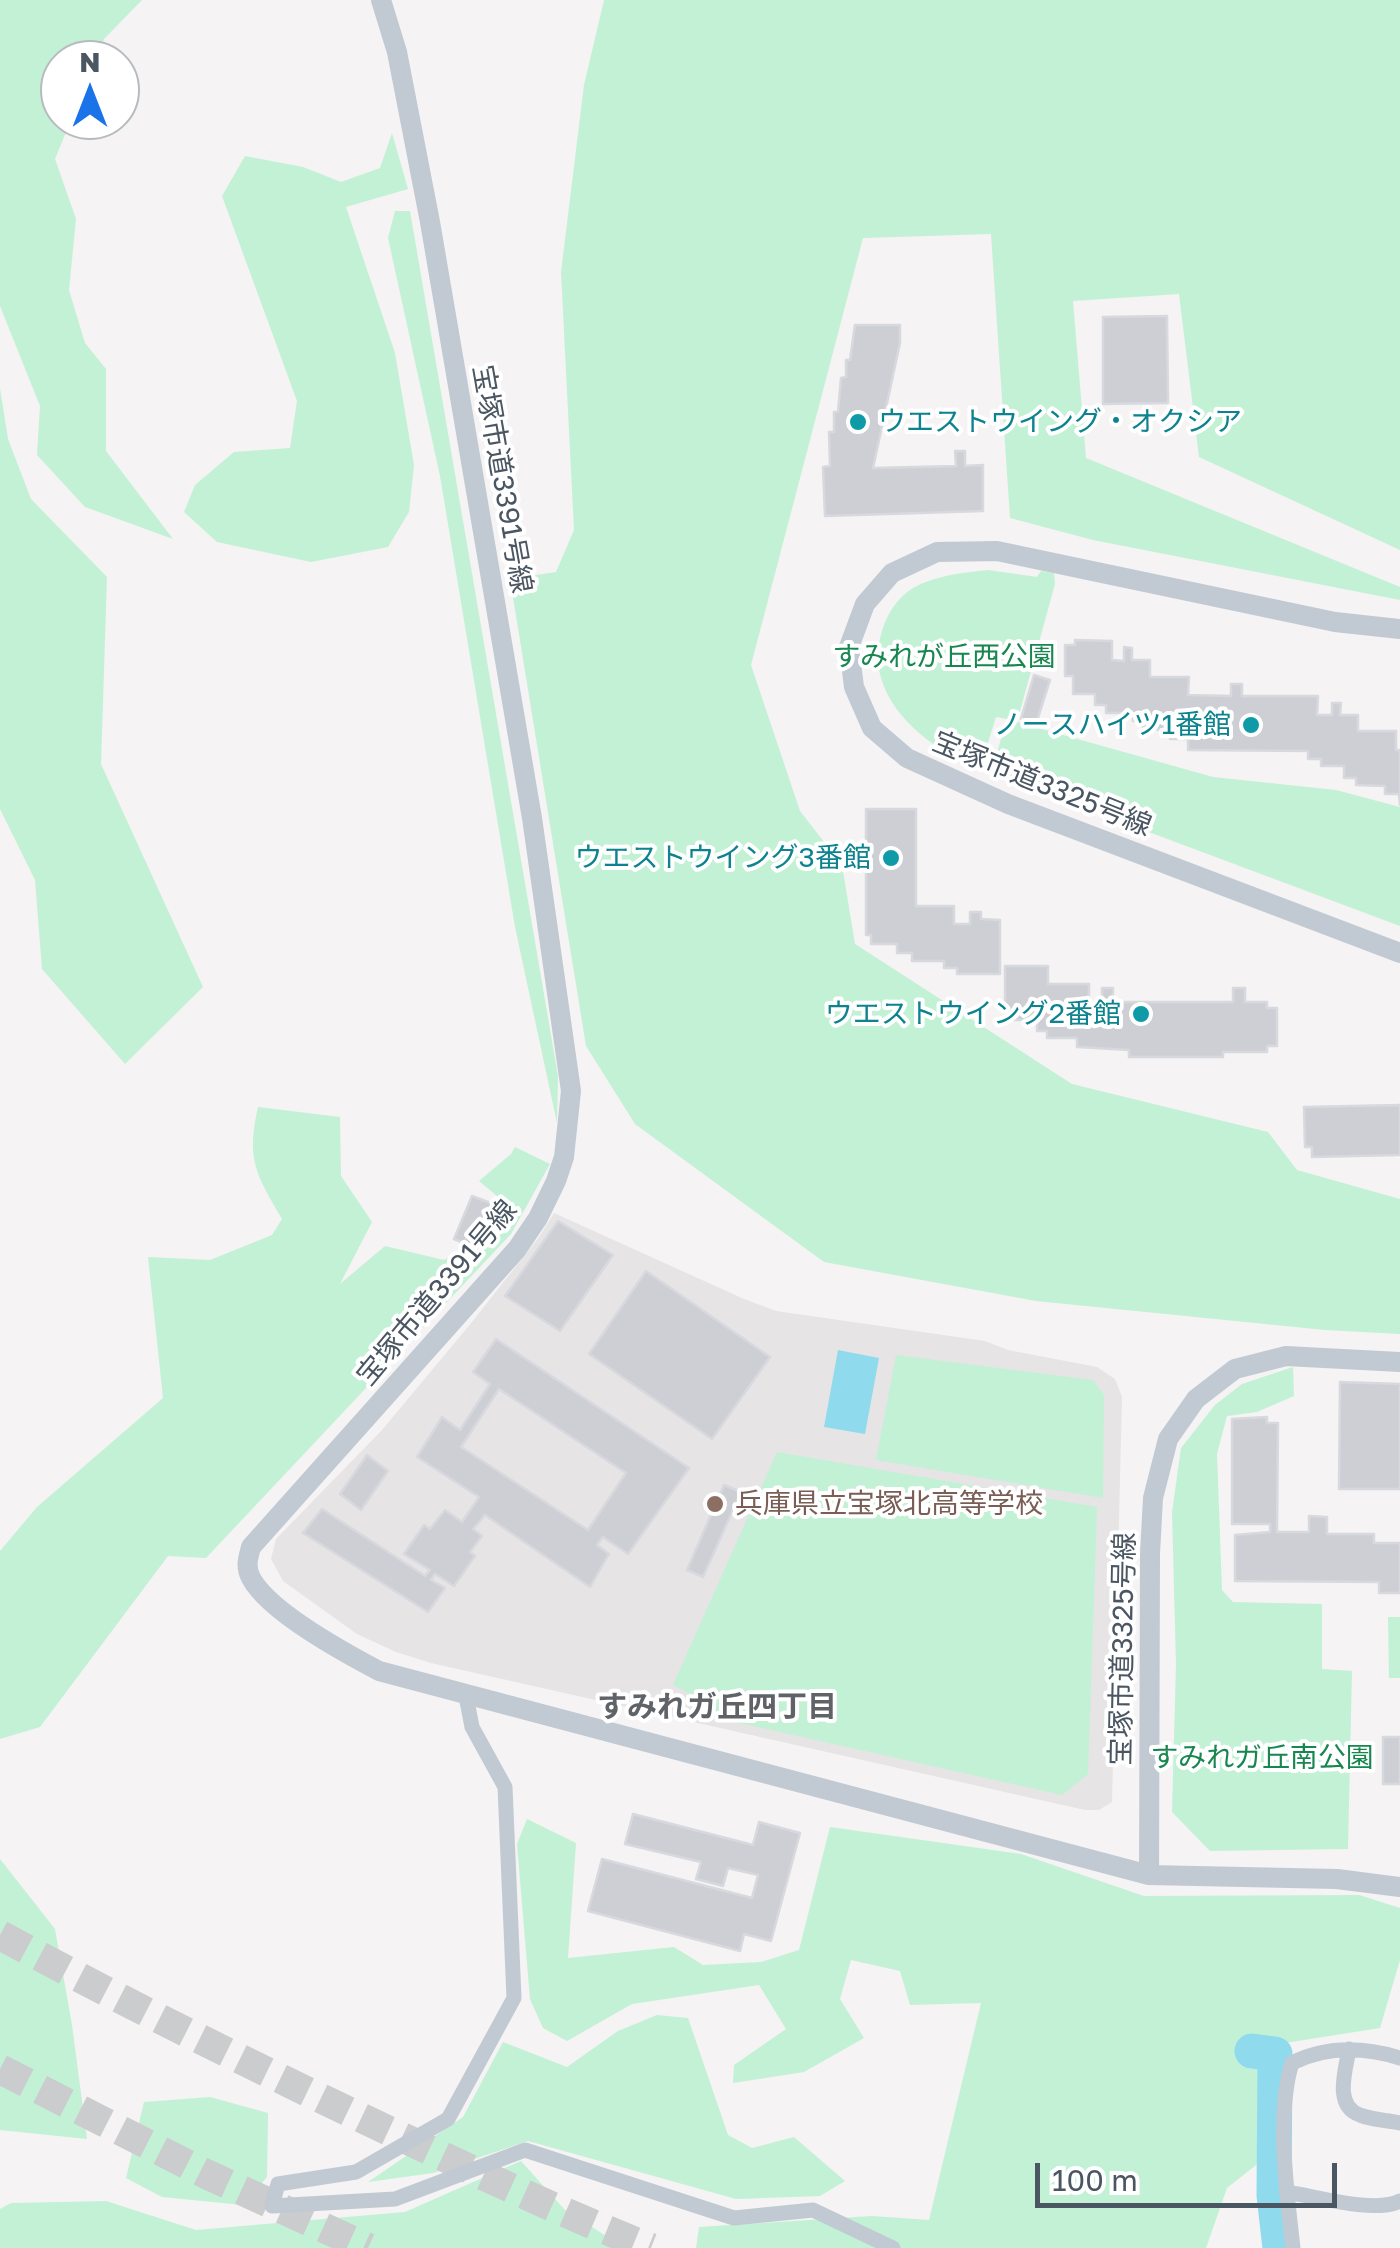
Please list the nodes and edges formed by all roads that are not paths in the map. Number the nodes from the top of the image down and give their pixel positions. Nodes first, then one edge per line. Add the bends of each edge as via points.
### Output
1 (381, 0) edge
2 (1400, 629) edge
3 (1400, 952) edge
4 (1400, 1362) edge
5 (466, 1696) junction
6 (1149, 1875) junction
7 (1400, 1887) edge
8 (1349, 2049) junction
9 (1400, 2058) edge
10 (1400, 2123) edge
11 (1286, 2192) junction
12 (1400, 2201) edge
13 (893, 2248) edge
14 (1293, 2248) edge

1 - 5 street, 宝塚市道3391号線 via 430,222 532,818 571,1091 564,1157 538,1218 251,1547 246,1564 263,1593 341,1650 379,1671
2 - 3 street, 宝塚市道3325号線 via 1335,622 997,551 937,552 892,573 865,604 849,646 854,687 872,728 906,758 1008,804
4 - 6 street, 宝塚市道3325号線 via 1286,1356 1235,1369 1196,1400 1168,1439 1150,1554
5 - 6 street, 宝塚市道3391号線
5 - 13 street via 472,1727 505,1787 514,1998 448,2119 356,2172 278,2184 272,2206 395,2199 526,2150 734,2218 813,2210
6 - 7 street via 1336,1878
8 - 9 street
8 - 10 street via 1342,2093 1348,2108
8 - 11 street via 1292,2063 1286,2084
11 - 12 street via 1369,2205
11 - 14 street

